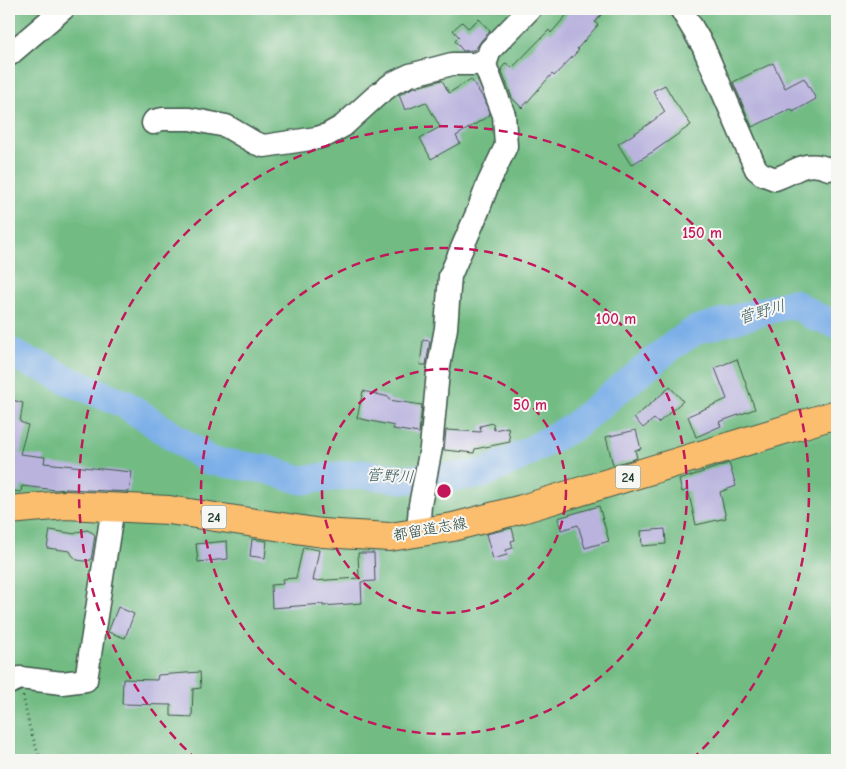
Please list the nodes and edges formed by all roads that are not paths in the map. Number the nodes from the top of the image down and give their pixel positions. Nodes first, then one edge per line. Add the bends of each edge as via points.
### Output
1 (63, 9) edge
2 (530, 9) edge
3 (681, 9) edge
4 (9, 55) edge
5 (486, 60) junction
6 (153, 123) dead end
7 (837, 166) edge
8 (837, 414) edge
9 (113, 507) junction
10 (9, 510) edge
11 (418, 533) junction
12 (14, 680) edge

1 - 4 street
2 - 5 street via 490,50
3 - 7 street via 703,46 756,169 774,179 807,165 829,169
5 - 6 street via 474,64 452,64 410,75 383,90 343,126 317,138 264,146 226,126 190,120 163,119
5 - 11 street via 485,66 504,115 506,146 450,276
8 - 11 main road, 都留道志線 / 24 via 522,510
9 - 10 main road, 都留道志線 / 24 via 65,505
9 - 11 main road, 都留道志線 / 24 via 169,510 322,533 390,537
9 - 12 street via 86,680 62,683

